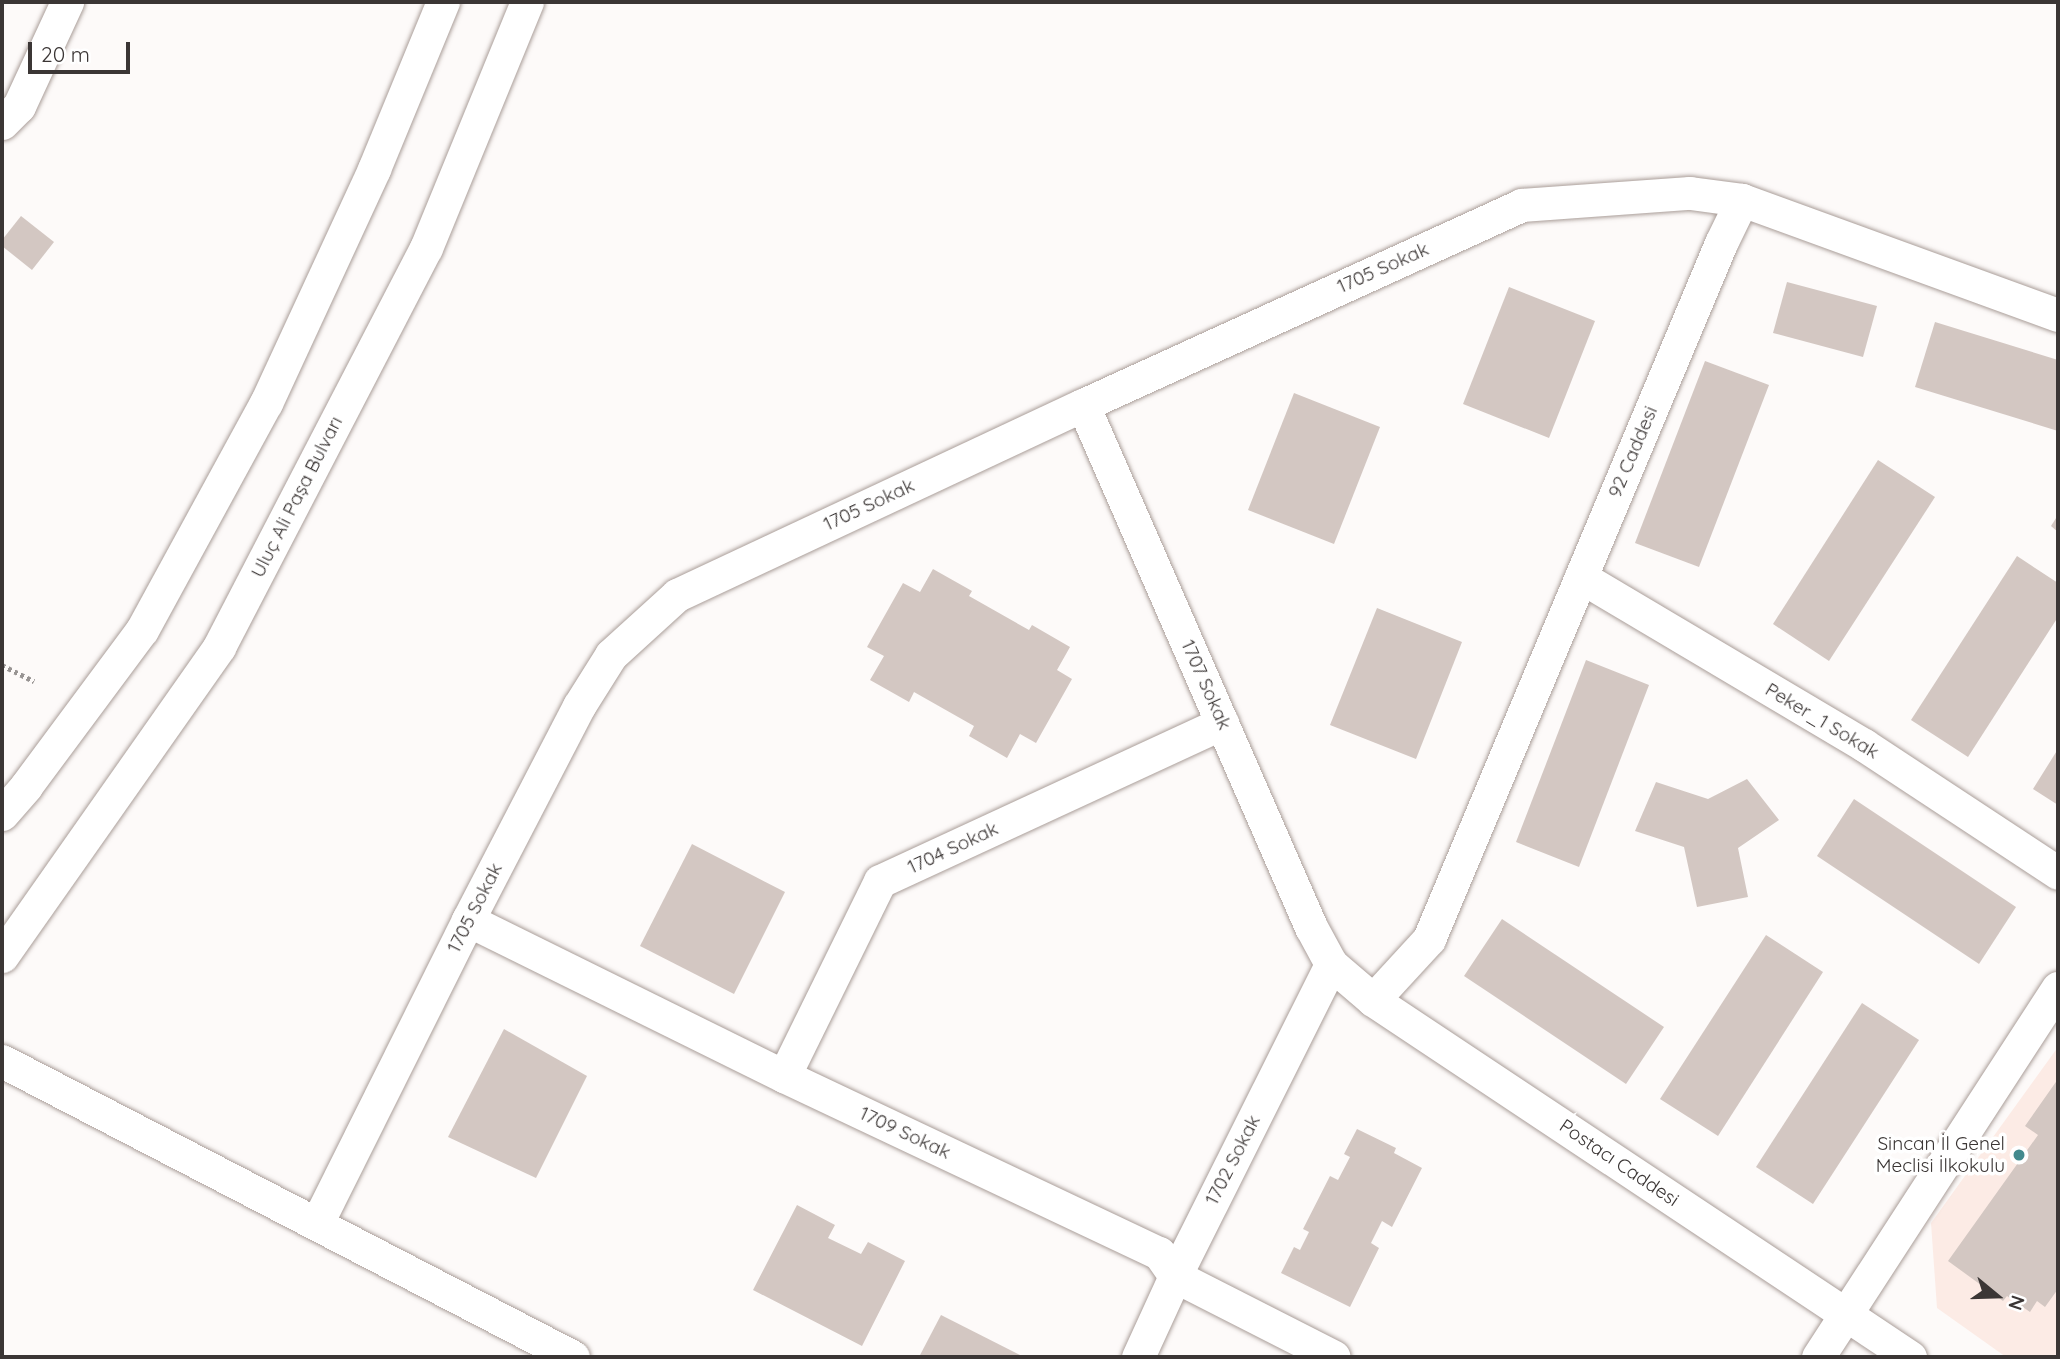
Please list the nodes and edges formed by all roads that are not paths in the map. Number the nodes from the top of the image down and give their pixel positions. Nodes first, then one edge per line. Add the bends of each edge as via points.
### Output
1 (67, 2) edge
2 (443, 2) edge
3 (527, 2) edge
4 (2, 123) edge
5 (1742, 201) junction
6 (2058, 315) edge
7 (1083, 405) junction
8 (1581, 577) junction
9 (1222, 723) junction
10 (2, 814) edge
11 (2058, 873) edge
12 (468, 920) junction
13 (2, 956) edge
14 (1331, 964) junction
15 (2058, 988) edge
16 (1373, 1000) junction
17 (2, 1061) edge
18 (784, 1076) junction
19 (317, 1223) junction
20 (1175, 1276) junction
21 (1846, 1314) junction
22 (573, 1357) edge
23 (1138, 1357) edge
24 (1334, 1357) edge
25 (1818, 1357) edge
26 (1910, 1357) edge

1 - 4 street via 19,106
2 - 10 street via 374,169 266,403 142,630
3 - 13 street, Uluç Ali Paşa Bulvarı via 426,248 219,646
5 - 6 street
5 - 7 street, 1705 Sokak via 1690,194 1521,205
5 - 8 street, 92 Caddesi
7 - 9 street, 1707 Sokak
7 - 12 street, 1705 Sokak via 677,594 611,655 579,706
8 - 11 street, Peker_1 Sokak via 1864,745
8 - 16 street, 92 Caddesi via 1429,939
9 - 14 street, 1707 Sokak
9 - 18 street, 1704 Sokak via 880,881
12 - 18 street, 1709 Sokak
12 - 19 street, 1705 Sokak
14 - 16 street, Postacı Caddesi
14 - 20 street, 1702 Sokak
15 - 21 street
16 - 21 street, Postacı Caddesi
17 - 19 street
18 - 20 street, 1709 Sokak via 1158,1253
19 - 22 street
20 - 23 street, 1702 Sokak
20 - 24 street, 1709 Sokak
21 - 25 street
21 - 26 street, Postacı Caddesi

